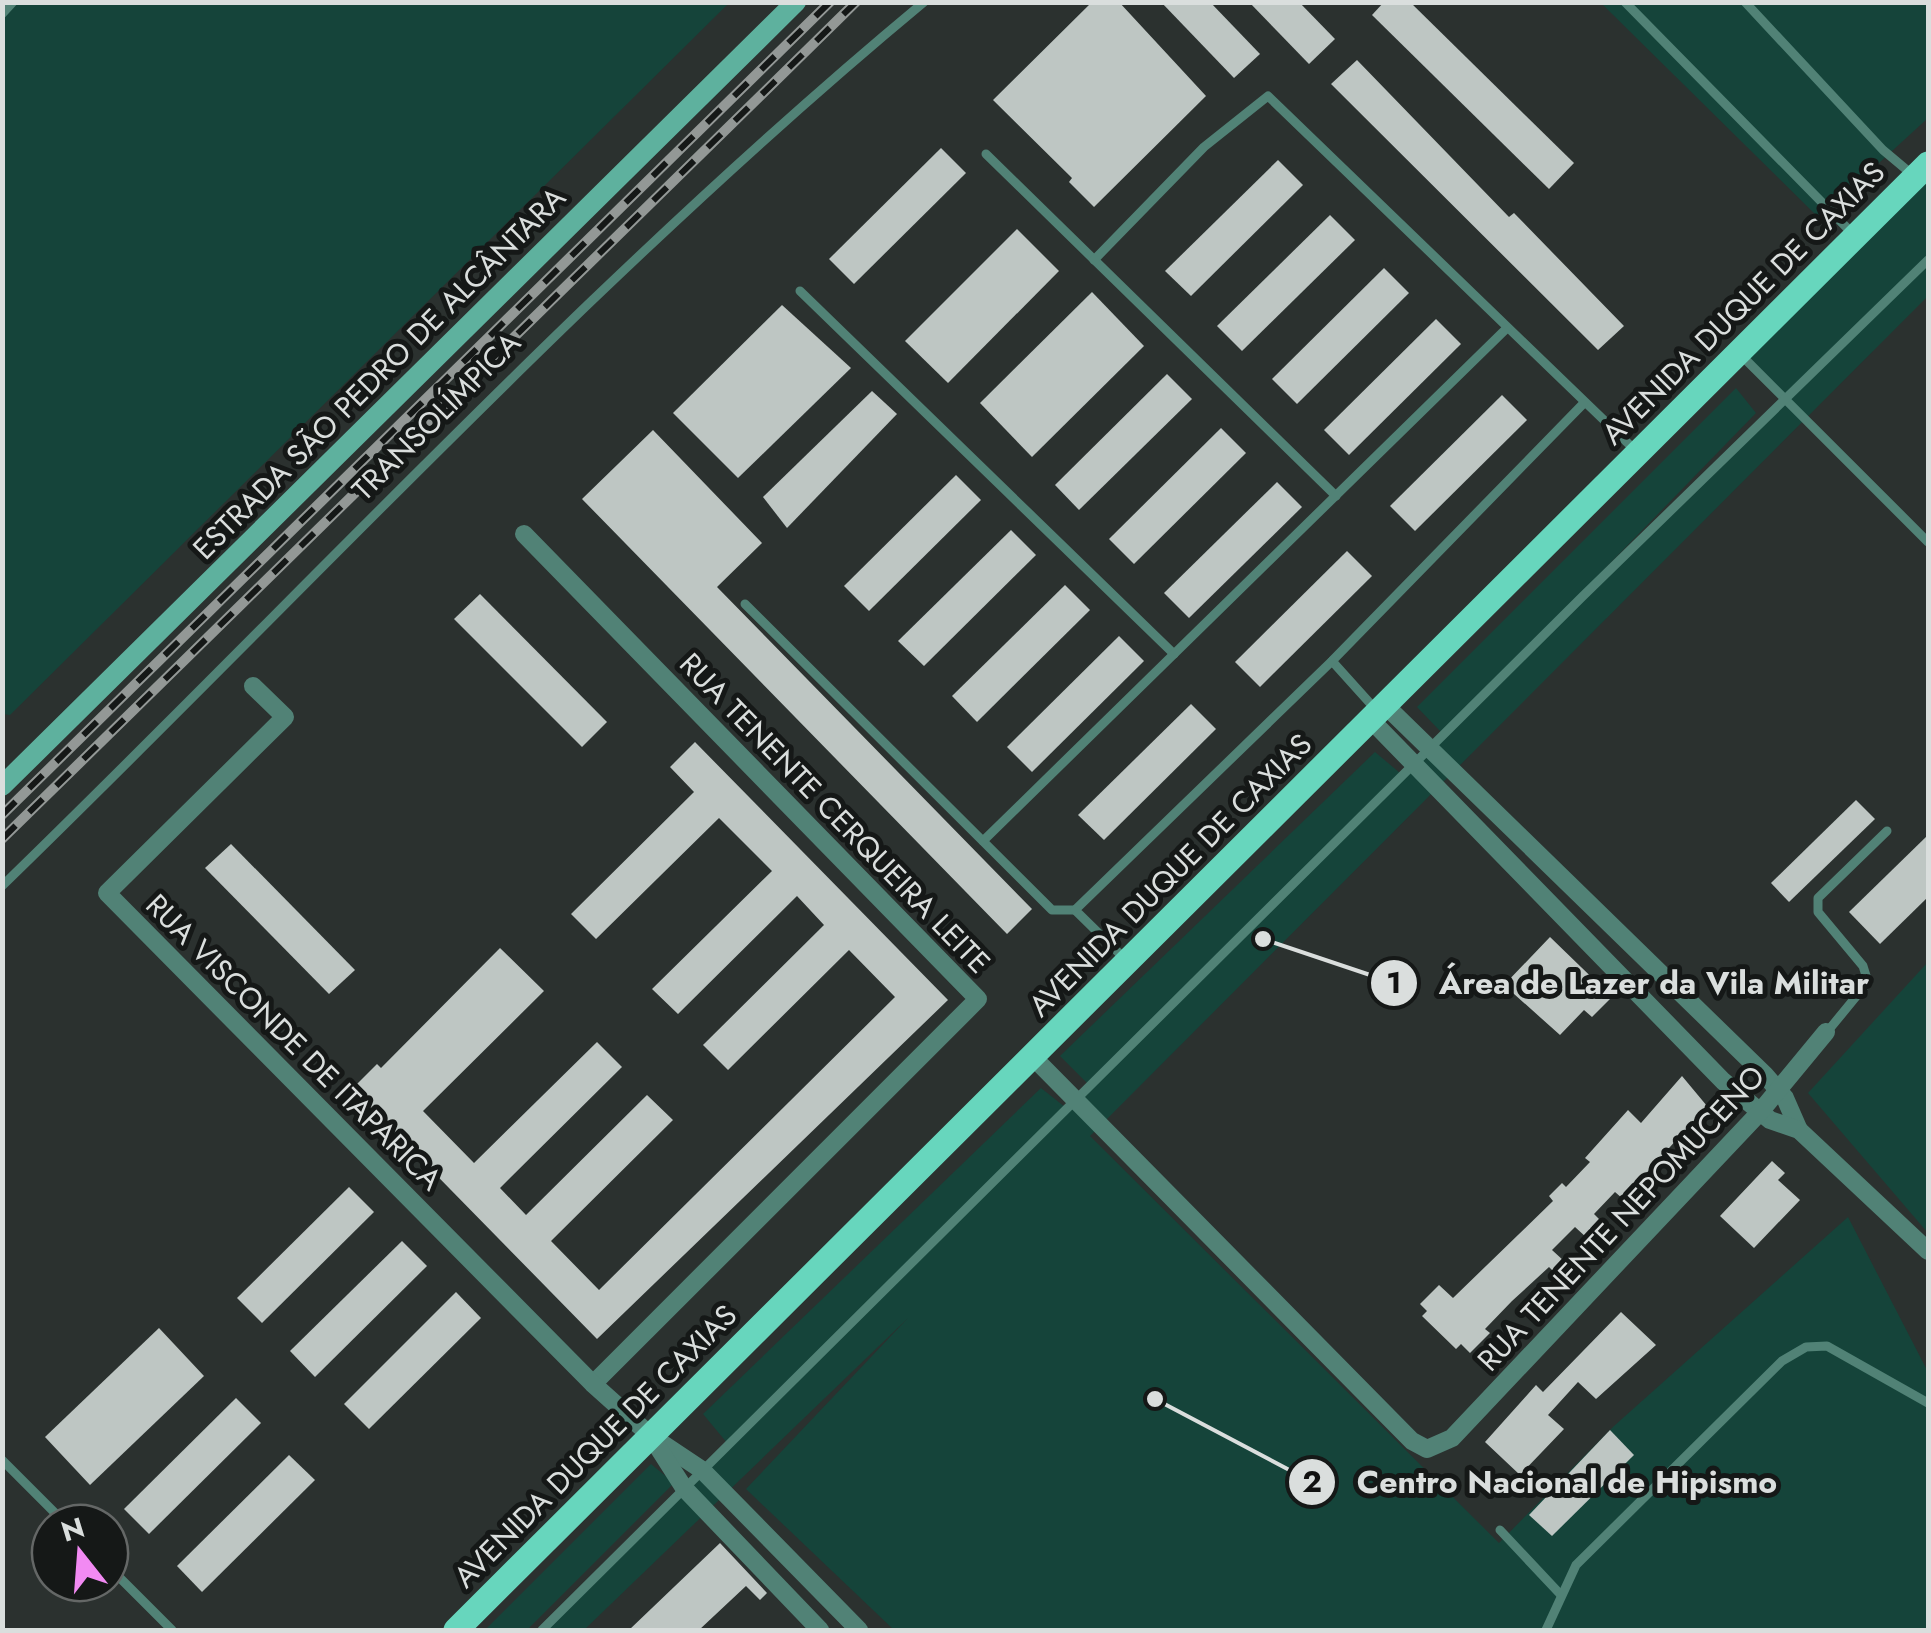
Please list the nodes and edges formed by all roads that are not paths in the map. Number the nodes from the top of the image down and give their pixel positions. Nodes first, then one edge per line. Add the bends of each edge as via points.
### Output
1 (13, 2) edge
2 (796, 2) edge
3 (924, 2) edge
4 (1624, 2) edge
5 (1745, 2) edge
6 (2, 14) edge
7 (986, 154) dead end
8 (1924, 177) edge
9 (1856, 236) junction
10 (1094, 260) junction
11 (1928, 260) edge
12 (800, 290) dead end
13 (1507, 328) junction
14 (1740, 353) junction
15 (1786, 399) junction
16 (1583, 404) junction
17 (1638, 454) junction
18 (1336, 496) junction
19 (524, 534) dead end
20 (1928, 542) edge
21 (745, 604) dead end
22 (1174, 654) junction
23 (1332, 662) junction
24 (253, 686) dead end
25 (1378, 713) junction
26 (1432, 748) junction
27 (1414, 765) junction
28 (5, 779) edge
29 (1887, 831) dead end
30 (983, 841) junction
31 (2, 886) edge
32 (1075, 910) junction
33 (1611, 925) junction
34 (1589, 944) junction
35 (1128, 962) junction
36 (1826, 1032) joint
37 (1033, 1057) junction
38 (1779, 1090) junction
39 (1077, 1103) junction
40 (1760, 1112) junction
41 (1799, 1130) junction
42 (1928, 1251) edge
43 (593, 1384) junction
44 (1928, 1403) edge
45 (651, 1436) junction
46 (2, 1460) edge
47 (702, 1470) junction
48 (684, 1488) junction
49 (45, 1503) edge
50 (1500, 1530) dead end
51 (130, 1588) edge
52 (1561, 1595) junction
53 (172, 1630) edge
54 (456, 1630) edge
55 (542, 1630) edge
56 (820, 1630) edge
57 (859, 1630) edge
58 (1546, 1630) edge

1 - 6 lane
2 - 28 street, ESTRADA SÃO PEDRO DE ALCÂNTARA
3 - 31 lane, TRANSOLÍMPICA via 779,123 484,402
4 - 9 lane
5 - 8 lane via 1883,150
7 - 10 lane
8 - 9 main road, AVENIDA DUQUE DE CAXIAS
9 - 14 main road, AVENIDA DUQUE DE CAXIAS
10 - 13 lane via 1204,147 1268,96
10 - 18 lane
11 - 15 lane
12 - 22 lane
13 - 16 lane
13 - 18 lane
14 - 15 lane
14 - 17 main road, AVENIDA DUQUE DE CAXIAS
15 - 20 lane
15 - 26 lane
16 - 17 lane
16 - 23 lane
17 - 25 main road, AVENIDA DUQUE DE CAXIAS
18 - 22 lane
19 - 43 street, RUA TENENTE CERQUEIRA LEITE via 978,1000
21 - 30 lane
22 - 30 lane
23 - 25 lane
23 - 32 lane
24 - 43 street, RUA VISCONDE DE ITAPARICA via 285,717 108,893
25 - 26 street
25 - 27 street
25 - 35 main road, AVENIDA DUQUE DE CAXIAS
26 - 27 lane
26 - 33 street
27 - 34 street
27 - 39 lane
29 - 36 lane via 1818,898 1818,912 1863,966 1868,982
30 - 32 lane via 1052,910
32 - 35 lane
33 - 34 street
33 - 38 street
34 - 40 street
35 - 37 main road, AVENIDA DUQUE DE CAXIAS
36 - 38 street, RUA TENENTE NEPOMUCENO
37 - 39 street
37 - 45 main road, AVENIDA DUQUE DE CAXIAS
38 - 40 street, RUA TENENTE NEPOMUCENO
38 - 41 street
39 - 40 street, RUA TENENTE NEPOMUCENO via 1412,1441 1427,1448 1452,1438
39 - 47 lane
40 - 41 street
41 - 42 street
43 - 45 street, RUA VISCONDE DE ITAPARICA
44 - 52 lane via 1827,1346 1806,1347 1782,1361 1591,1549
45 - 47 street, RUA VISCONDE DE ITAPARICA
45 - 48 street, RUA VISCONDE DE ITAPARICA
45 - 54 main road, AVENIDA DUQUE DE CAXIAS
46 - 49 lane
47 - 48 lane
47 - 57 street, RUA VISCONDE DE ITAPARICA
48 - 55 lane
48 - 56 street, RUA VISCONDE DE ITAPARICA
50 - 52 lane
51 - 53 lane
52 - 58 lane

